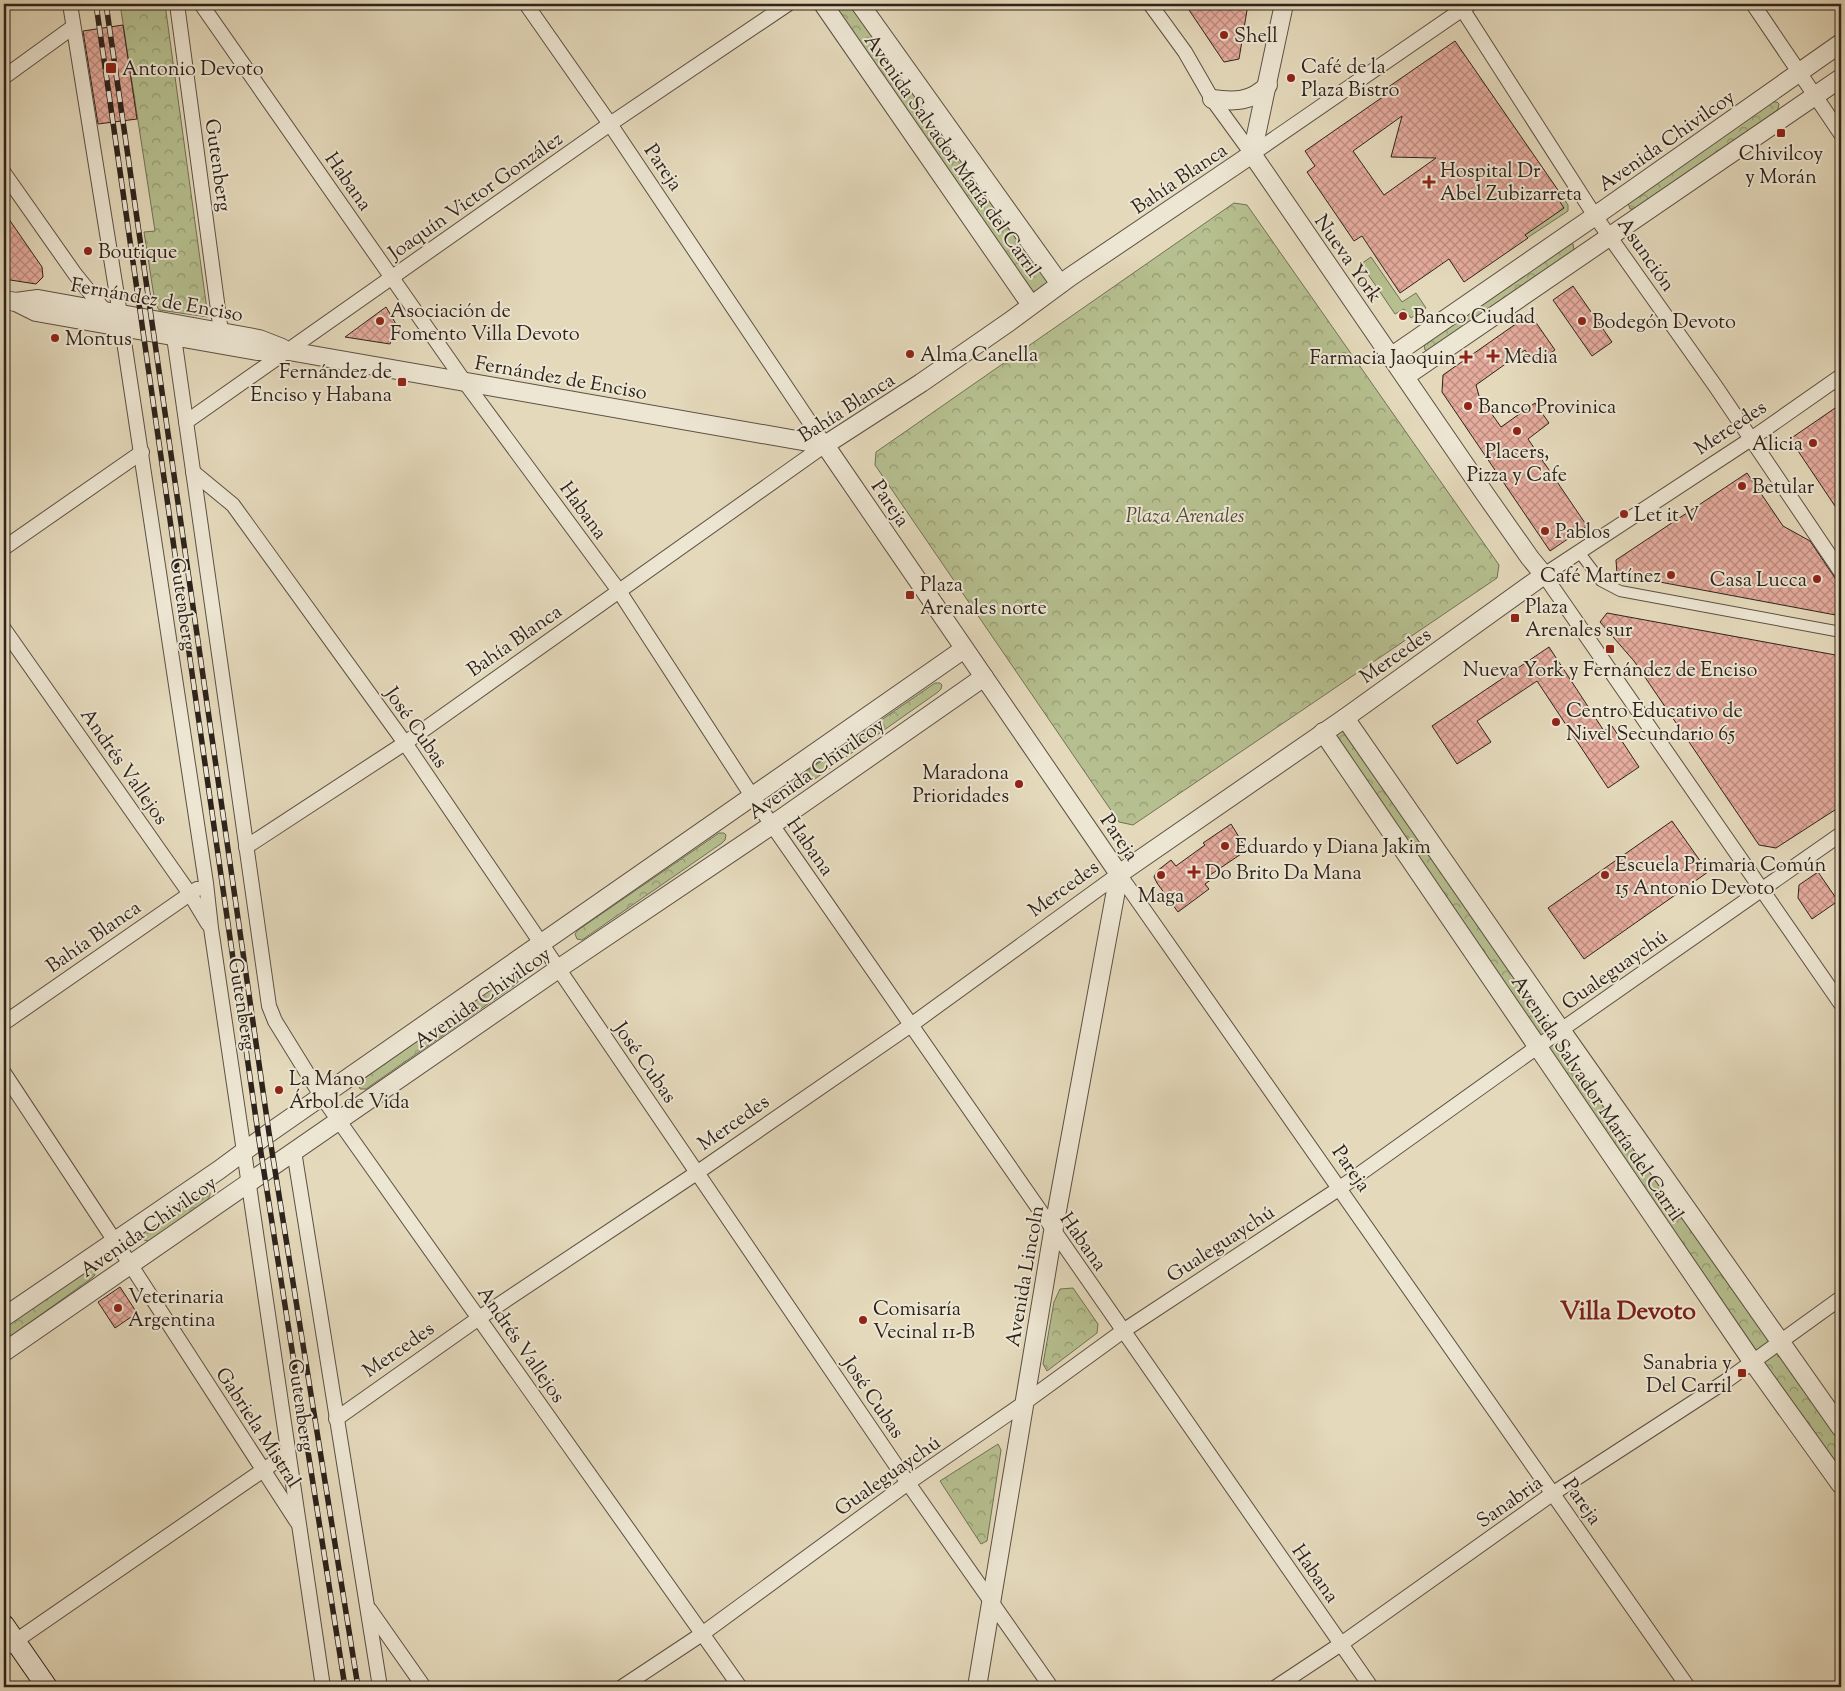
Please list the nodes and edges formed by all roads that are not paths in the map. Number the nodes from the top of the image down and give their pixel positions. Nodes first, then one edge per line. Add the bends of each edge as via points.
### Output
1 (70, 4) edge
2 (177, 4) edge
3 (201, 4) edge
4 (526, 4) edge
5 (788, 4) edge
6 (823, 4) edge
7 (860, 4) edge
8 (1150, 4) edge
9 (1284, 4) edge
10 (1753, 4) edge
11 (1464, 6) edge
12 (73, 27) junction
13 (1841, 43) edge
14 (1799, 72) junction
15 (4, 77) edge
16 (1841, 78) edge
17 (1268, 85) junction
18 (1815, 96) junction
19 (1212, 99) junction
20 (610, 124) junction
21 (1841, 134) edge
22 (1252, 154) junction
23 (4, 173) edge
24 (1596, 216) junction
25 (1610, 236) junction
26 (393, 278) junction
27 (1060, 284) junction
28 (10, 301) edge
29 (1031, 305) junction
30 (115, 318) junction
31 (221, 332) junction
32 (174, 337) junction
33 (289, 351) junction
34 (1392, 356) junction
35 (1406, 376) junction
36 (1841, 376) edge
37 (464, 381) junction
38 (186, 422) junction
39 (1751, 439) junction
40 (826, 444) junction
41 (142, 452) junction
42 (193, 472) junction
43 (4, 548) edge
44 (1579, 552) junction
45 (1841, 572) edge
46 (1544, 576) junction
47 (619, 591) junction
48 (4, 629) edge
49 (1841, 632) edge
50 (964, 649) junction
51 (984, 677) junction
52 (1345, 718) junction
53 (1323, 732) junction
54 (405, 743) junction
55 (752, 796) junction
56 (772, 825) junction
57 (1841, 834) edge
58 (246, 847) junction
59 (1119, 874) junction
60 (206, 883) junction
61 (1763, 890) junction
62 (190, 894) junction
63 (211, 928) junction
64 (540, 944) junction
65 (558, 969) junction
66 (1841, 1004) edge
67 (275, 1021) joint
68 (4, 1023) edge
69 (911, 1025) junction
70 (1561, 1030) junction
71 (1538, 1046) junction
72 (4, 1074) edge
73 (322, 1096) junction
74 (340, 1120) junction
75 (244, 1150) junction
76 (294, 1151) junction
77 (698, 1172) junction
78 (249, 1181) junction
79 (1340, 1188) junction
80 (1053, 1232) junction
81 (115, 1241) junction
82 (130, 1264) junction
83 (1841, 1298) edge
84 (4, 1317) edge
85 (479, 1318) junction
86 (1123, 1331) junction
87 (1780, 1342) junction
88 (4, 1352) edge
89 (1752, 1361) junction
90 (1024, 1403) junction
91 (336, 1418) junction
92 (1841, 1428) edge
93 (288, 1453) junction
94 (263, 1470) junction
95 (908, 1483) junction
96 (1841, 1485) edge
97 (1552, 1494) junction
98 (300, 1527) junction
99 (991, 1603) junction
100 (368, 1608) junction
101 (702, 1634) junction
102 (7, 1638) edge
103 (1341, 1644) junction
104 (48, 1687) edge
105 (323, 1687) edge
106 (380, 1687) edge
107 (424, 1687) edge
108 (622, 1687) edge
109 (740, 1687) edge
110 (977, 1687) edge
111 (1050, 1687) edge
112 (1276, 1687) edge
113 (1371, 1687) edge
114 (1688, 1687) edge

1 - 12 street, Gutenberg
2 - 31 street, Gutenberg
3 - 26 street, Habana
4 - 20 street, Pareja
5 - 20 street, Joaquín Victor González
6 - 29 street, Avenida Salvador María del Carril
7 - 27 street, Avenida Salvador María del Carril
8 - 19 street, Nueva York via 1185,52
9 - 17 street
10 - 14 street
11 - 22 street, Bahía Blanca
11 - 24 street, Asunción
12 - 15 street
12 - 30 street, Gutenberg
13 - 14 street, Avenida Chivilcoy
14 - 18 street
14 - 24 street, Avenida Chivilcoy
16 - 18 street
17 - 19 street via 1255,96 1242,101
17 - 22 street
18 - 21 street
18 - 25 street
19 - 22 street, Nueva York
20 - 26 street, Joaquín Victor González
20 - 40 street, Pareja
22 - 27 street, Bahía Blanca
22 - 34 street, Nueva York
23 - 30 street via 75,274
24 - 25 street, Asunción
24 - 34 street, Avenida Chivilcoy
25 - 35 street
25 - 39 street, Asunción
26 - 33 street, Joaquín Victor González
26 - 37 street, Habana
27 - 29 street, Bahía Blanca
28 - 30 street, Fernández de Enciso via 38,299
28 - 30 street, Fernández de Enciso via 36,312
29 - 40 street, Bahía Blanca via 921,383
30 - 31 street, Fernández de Enciso
30 - 32 street, Fernández de Enciso
30 - 41 street, Gutenberg
31 - 33 street, Fernández de Enciso via 259,339
32 - 33 street, Fernández de Enciso via 257,351
32 - 38 street, Gutenberg
33 - 37 street, Fernández de Enciso
33 - 38 street, Joaquín Victor González
34 - 35 street, Nueva York
35 - 46 street, Nueva York
36 - 39 street, Mercedes
37 - 40 street, Fernández de Enciso
37 - 47 street, Habana
38 - 42 street, Gutenberg
39 - 44 street, Mercedes
39 - 45 street, Asunción
40 - 47 street, Bahía Blanca
40 - 50 street, Pareja
41 - 43 street
41 - 60 street, Gutenberg
42 - 54 street, José Cubas via 233,505
42 - 58 street, Gutenberg
44 - 46 street, Mercedes
44 - 49 street via 1610,588
46 - 52 street, Mercedes
46 - 61 street, Nueva York
47 - 54 street, Bahía Blanca
47 - 55 street, Habana
48 - 62 street, Andrés Vallejos
50 - 51 street, Pareja
50 - 55 street, Avenida Chivilcoy
51 - 56 street, Avenida Chivilcoy
51 - 59 street, Pareja
52 - 53 street, Mercedes
52 - 70 street, Avenida Salvador María del Carril
53 - 59 street, Mercedes
53 - 71 street, Avenida Salvador María del Carril
54 - 58 street, Bahía Blanca
54 - 64 street, José Cubas
55 - 56 street, Habana
55 - 64 street, Avenida Chivilcoy
56 - 65 street, Avenida Chivilcoy
56 - 69 street, Habana
57 - 61 street, Gualeguaychú
58 - 67 street, Gutenberg via 269,1006
59 - 69 street, Mercedes
59 - 79 street, Pareja
59 - 80 street, Avenida Lincoln
60 - 62 street, Bahía Blanca
60 - 63 street, Gutenberg
61 - 66 street, Nueva York
61 - 70 street, Gualeguaychú
62 - 63 street, Andrés Vallejos
62 - 68 street, Bahía Blanca
63 - 75 street, Gutenberg
64 - 65 street, José Cubas
64 - 73 street, Avenida Chivilcoy
65 - 74 street, Avenida Chivilcoy
65 - 77 street, José Cubas
67 - 73 street, Andrés Vallejos
69 - 77 street, Mercedes
69 - 80 street, Habana
70 - 71 street, Gualeguaychú
70 - 87 street, Avenida Salvador María del Carril
71 - 79 street, Gualeguaychú
71 - 89 street, Avenida Salvador María del Carril
72 - 81 street, Gabriela Mistral
73 - 74 street, Andrés Vallejos
73 - 75 street, Avenida Chivilcoy
74 - 76 street, Avenida Chivilcoy
74 - 85 street, Andrés Vallejos
75 - 78 street, Gutenberg
75 - 81 street, Avenida Chivilcoy
76 - 78 street, Avenida Chivilcoy
76 - 91 street, Gutenberg
77 - 85 street, Mercedes
77 - 95 street, José Cubas
78 - 82 street, Avenida Chivilcoy
78 - 93 street, Gutenberg
79 - 86 street, Gualeguaychú
79 - 97 street, Pareja
80 - 86 street, Habana
80 - 90 street, Avenida Lincoln
81 - 82 street, Gabriela Mistral
81 - 84 street, Avenida Chivilcoy
82 - 88 street, Avenida Chivilcoy
82 - 94 street, Gabriela Mistral
83 - 87 street, Sanabria
85 - 91 street, Mercedes
85 - 101 street, Andrés Vallejos
86 - 90 street, Gualeguaychú
86 - 103 street, Habana
87 - 89 street, Sanabria
87 - 92 street, Avenida Salvador María del Carril
89 - 96 street, Avenida Salvador María del Carril
89 - 97 street, Sanabria
90 - 95 street, Gualeguaychú
90 - 99 street, Avenida Lincoln
91 - 100 street, Gutenberg
93 - 94 street
93 - 98 street, Gutenberg
94 - 98 street, Gabriela Mistral
94 - 102 street
95 - 99 street, José Cubas
95 - 101 street, Gualeguaychú
97 - 103 street, Sanabria
97 - 114 street, Pareja
98 - 105 street, Gutenberg
99 - 110 street, Avenida Lincoln
99 - 111 street, José Cubas
100 - 106 street, Gutenberg
100 - 107 street
101 - 108 street, Gualeguaychú
101 - 109 street, Andrés Vallejos
102 - 104 main road
103 - 112 street, Sanabria
103 - 113 street, Habana

